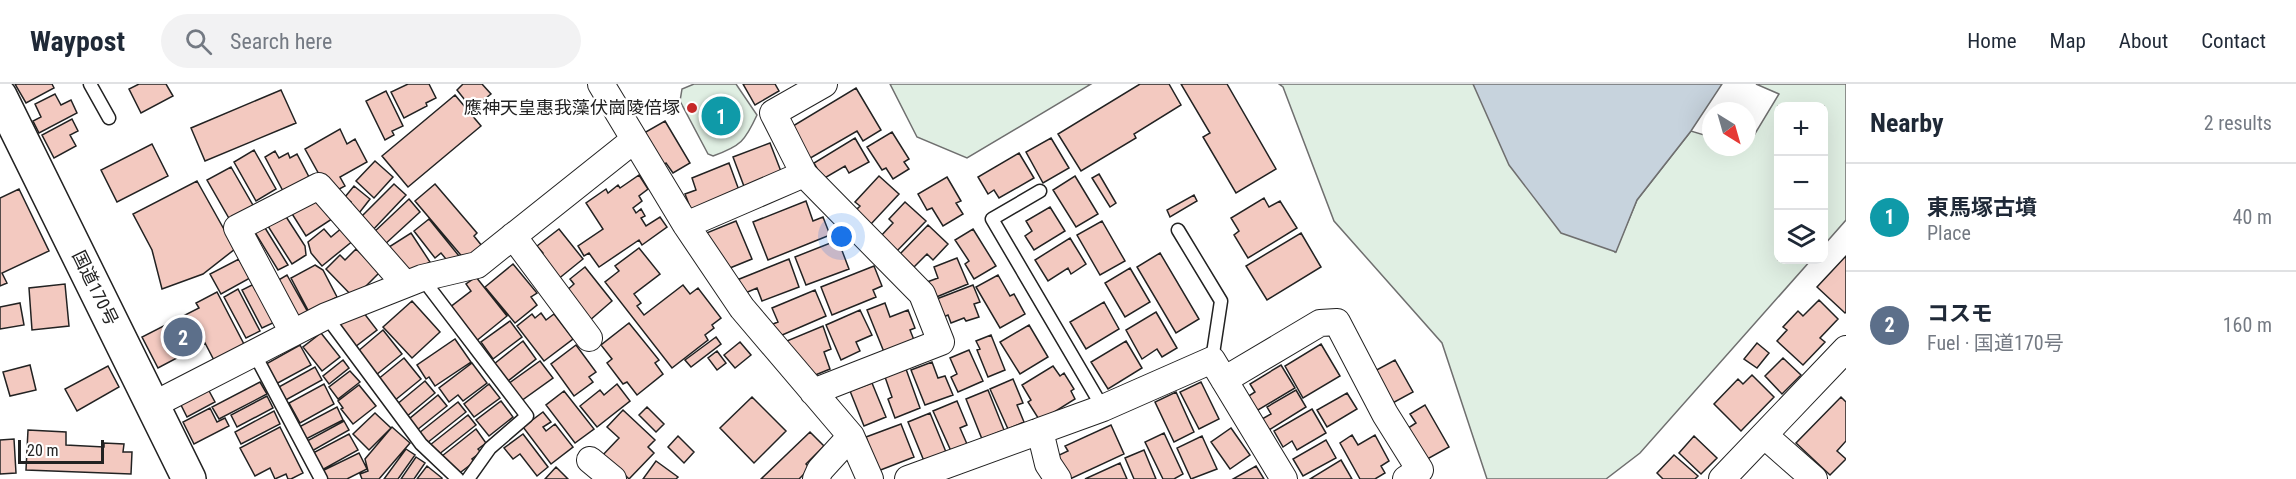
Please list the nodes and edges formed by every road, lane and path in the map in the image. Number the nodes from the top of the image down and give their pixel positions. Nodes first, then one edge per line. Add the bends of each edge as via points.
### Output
1 (90, 84) edge
2 (601, 84) edge
3 (824, 84) edge
4 (0, 96) edge
5 (109, 118) dead end
6 (634, 140) junction
7 (804, 174) junction
8 (1040, 191) dead end
9 (686, 225) junction
10 (1178, 230) dead end
11 (513, 236) junction
12 (413, 281) junction
13 (326, 316) junction
14 (293, 333) junction
15 (588, 338) dead end
16 (1846, 350) edge
17 (254, 353) junction
18 (1218, 370) junction
19 (813, 392) junction
20 (153, 405) junction
21 (1103, 408) junction
22 (1040, 431) junction
23 (1764, 435) junction
24 (851, 436) junction
25 (590, 460) dead end
26 (189, 479) edge
27 (321, 479) edge
28 (458, 479) edge
29 (468, 479) edge
30 (613, 479) edge
31 (816, 479) edge
32 (870, 479) edge
33 (908, 479) edge
34 (1058, 479) edge
35 (1284, 479) edge
36 (1406, 479) edge
37 (1722, 479) edge
38 (1814, 479) edge

1 - 5 lane
2 - 6 street
3 - 7 street via 773,113
4 - 20 highway, 国道170号
6 - 9 street
6 - 11 street
7 - 9 street
7 - 19 street via 922,294 941,342
8 - 21 lane via 992,219
9 - 19 street via 742,308
10 - 18 lane via 1221,301
11 - 12 street via 477,265
11 - 15 street
12 - 13 street
12 - 14 street via 319,186 237,228
12 - 29 lane via 527,416 490,448
13 - 14 street
13 - 28 lane via 421,444
14 - 17 street
16 - 23 street
17 - 20 street
17 - 27 lane
18 - 21 street
18 - 35 street
18 - 36 street via 1320,324 1337,322 1385,414 1420,470
19 - 24 street
20 - 26 highway, 国道170号
21 - 22 street
22 - 33 street
22 - 34 street via 1048,464
23 - 37 street
23 - 38 street
24 - 31 street
24 - 32 street
25 - 30 street

